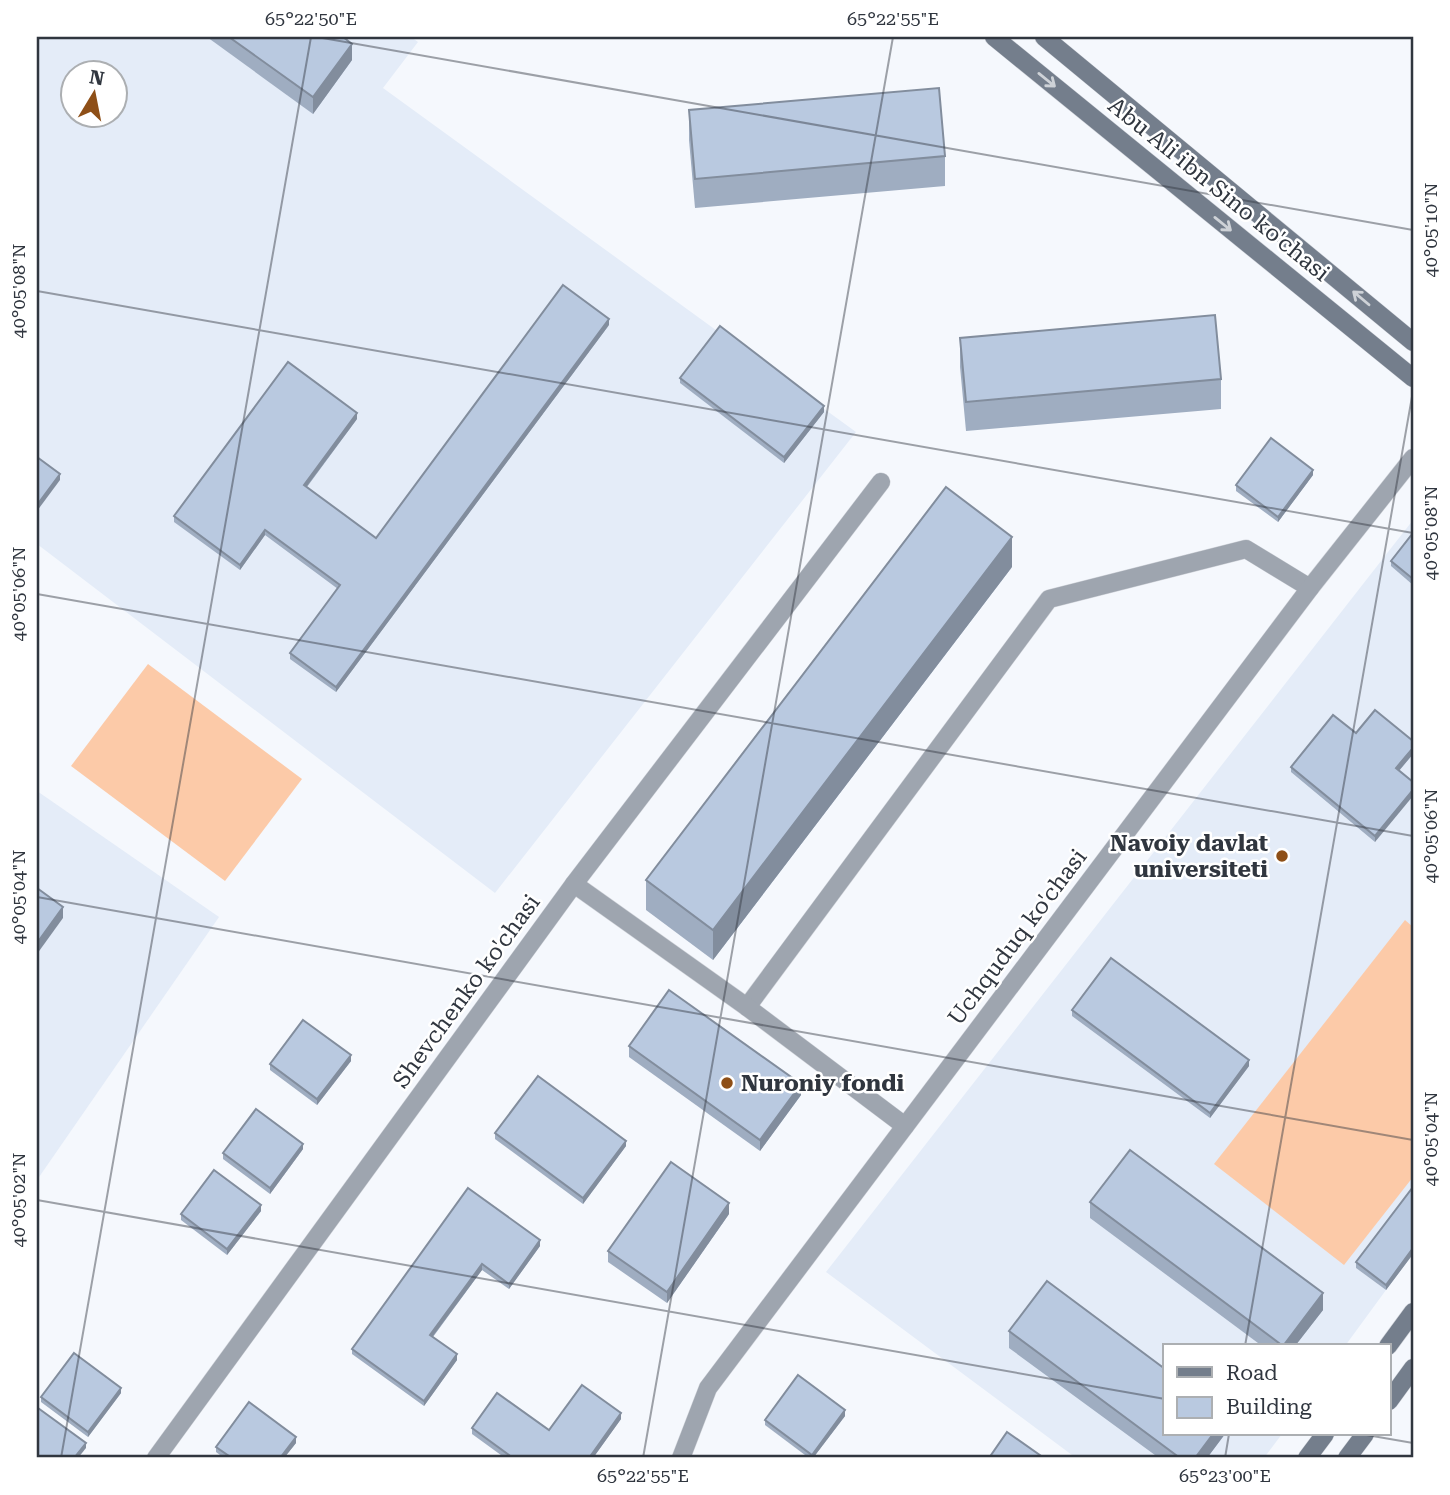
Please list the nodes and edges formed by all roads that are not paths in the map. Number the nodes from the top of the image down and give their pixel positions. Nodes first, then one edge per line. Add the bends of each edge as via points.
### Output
1 (994, 37) edge
2 (1044, 37) edge
3 (1413, 342) edge
4 (1413, 379) edge
5 (1413, 458) edge
6 (881, 482) dead end
7 (1310, 588) junction
8 (574, 884) junction
9 (747, 1007) junction
10 (905, 1126) junction
11 (1413, 1312) edge
12 (1389, 1344) edge
13 (1413, 1368) edge
14 (1390, 1400) edge
15 (1324, 1436) edge
16 (1364, 1436) edge
17 (156, 1458) edge
18 (681, 1458) edge
19 (1307, 1458) edge
20 (1347, 1458) edge

1 -> 4 street, Abu Ali ibn Sino ko'chasi
3 -> 2 street, Abu Ali ibn Sino ko'chasi
5 - 7 street, Uchquduq ko'chasi
6 - 8 street, Shevchenko ko'chasi
7 - 9 street via 1247,550 1049,599
7 - 10 street, Uchquduq ko'chasi
8 - 9 street
8 - 17 street, Shevchenko ko'chasi
9 - 10 street
10 - 18 street, Uchquduq ko'chasi via 708,1388
11 - 12 street
13 - 14 street
15 - 19 street
16 - 20 street

